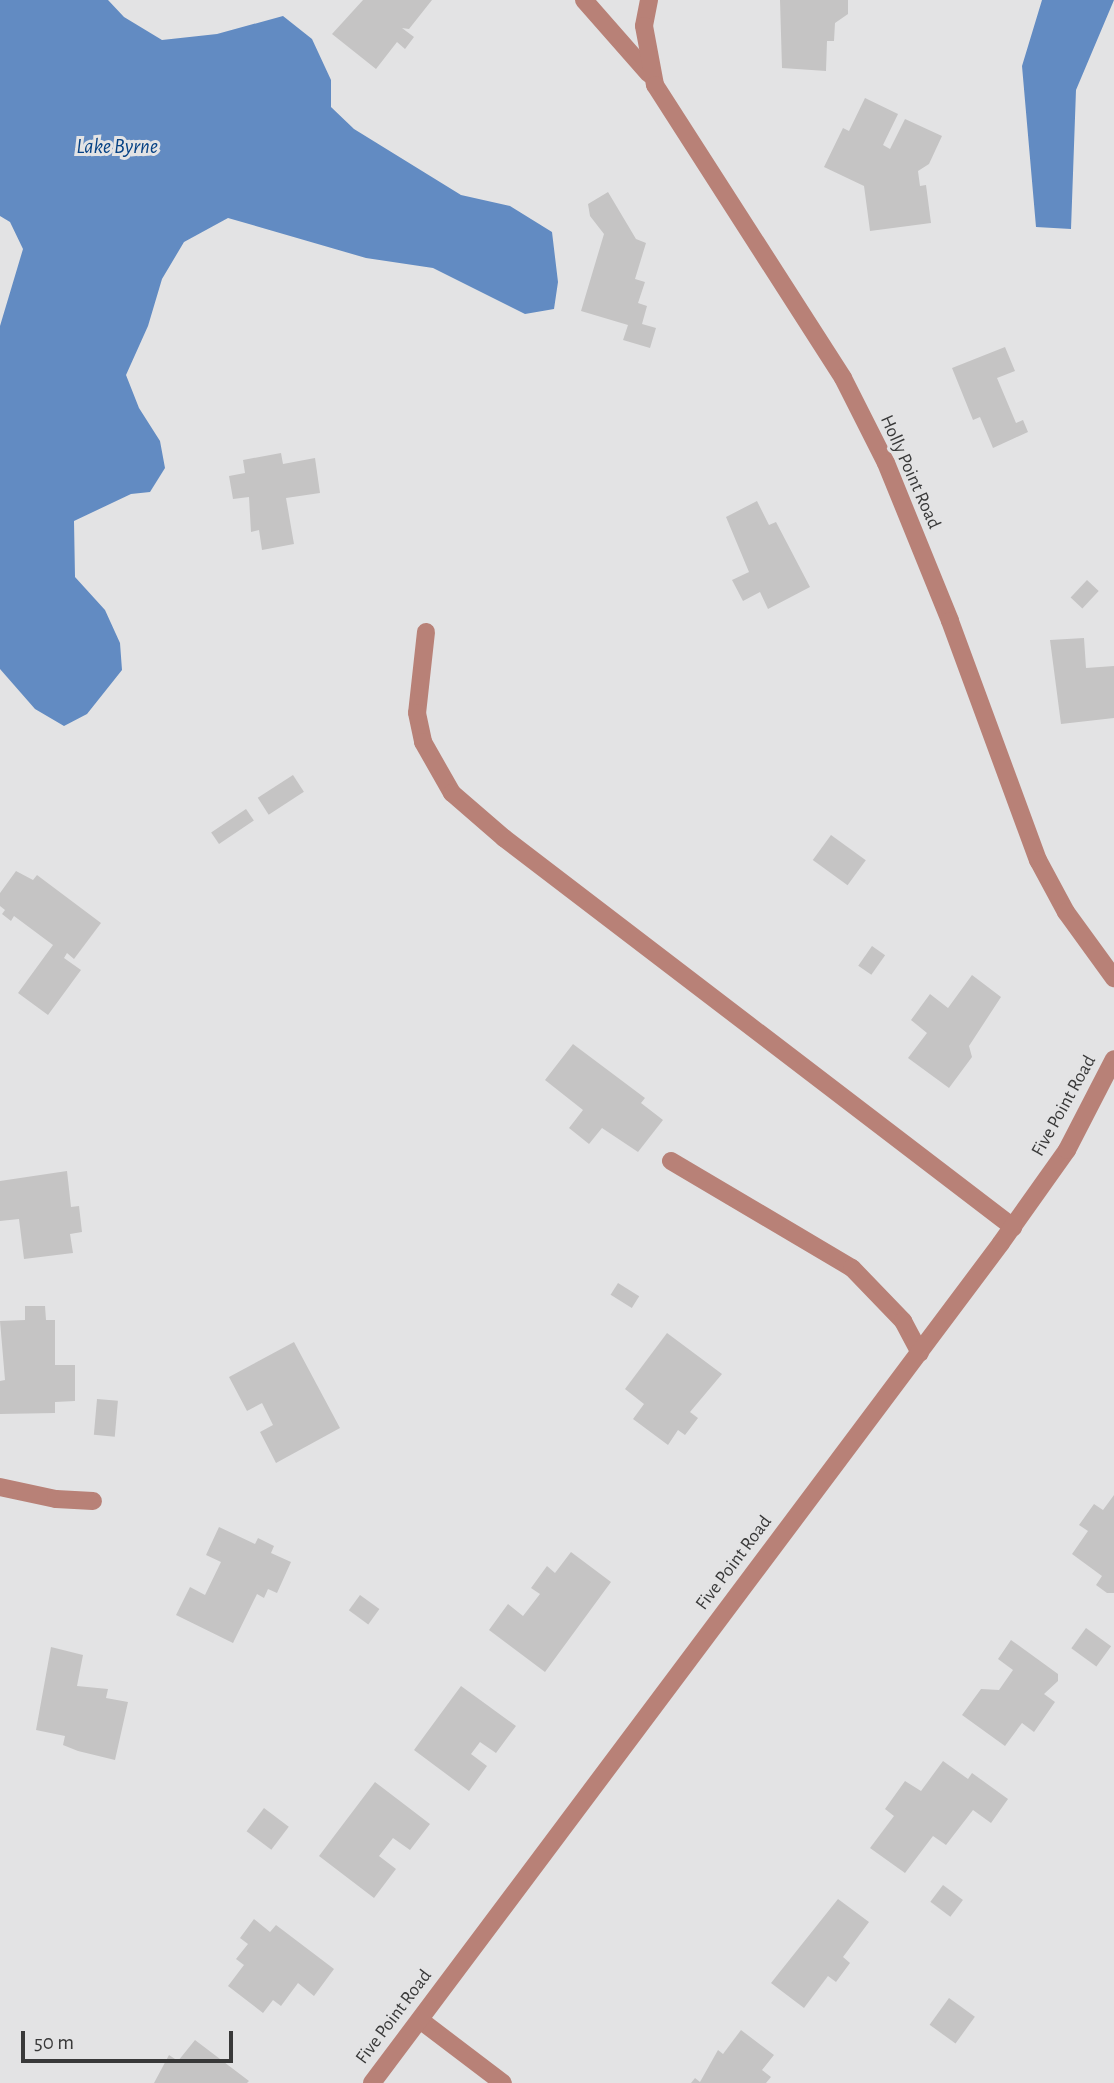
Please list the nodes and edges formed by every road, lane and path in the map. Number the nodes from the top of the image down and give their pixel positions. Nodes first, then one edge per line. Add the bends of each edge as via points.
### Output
1 (584, 0) edge
2 (649, 0) edge
3 (652, 77) junction
4 (426, 632) dead end
5 (1114, 978) edge
6 (1114, 1059) edge
7 (671, 1161) dead end
8 (1013, 1227) junction
9 (920, 1353) junction
10 (0, 1487) edge
11 (93, 1501) dead end
12 (420, 2020) junction
13 (372, 2083) edge
14 (503, 2083) edge

1 - 3 street
2 - 3 street, Holly Point Road via 644,26
3 - 5 street, Holly Point Road via 843,378 886,463 940,596 1038,860 1066,912
4 - 8 street via 417,713 435,769 453,793 504,838
6 - 8 street, Five Point Road via 1067,1150
7 - 9 street via 852,1268 903,1321
8 - 9 street, Five Point Road
9 - 12 street, Five Point Road
10 - 11 street via 56,1499
12 - 13 street, Five Point Road
12 - 14 street

